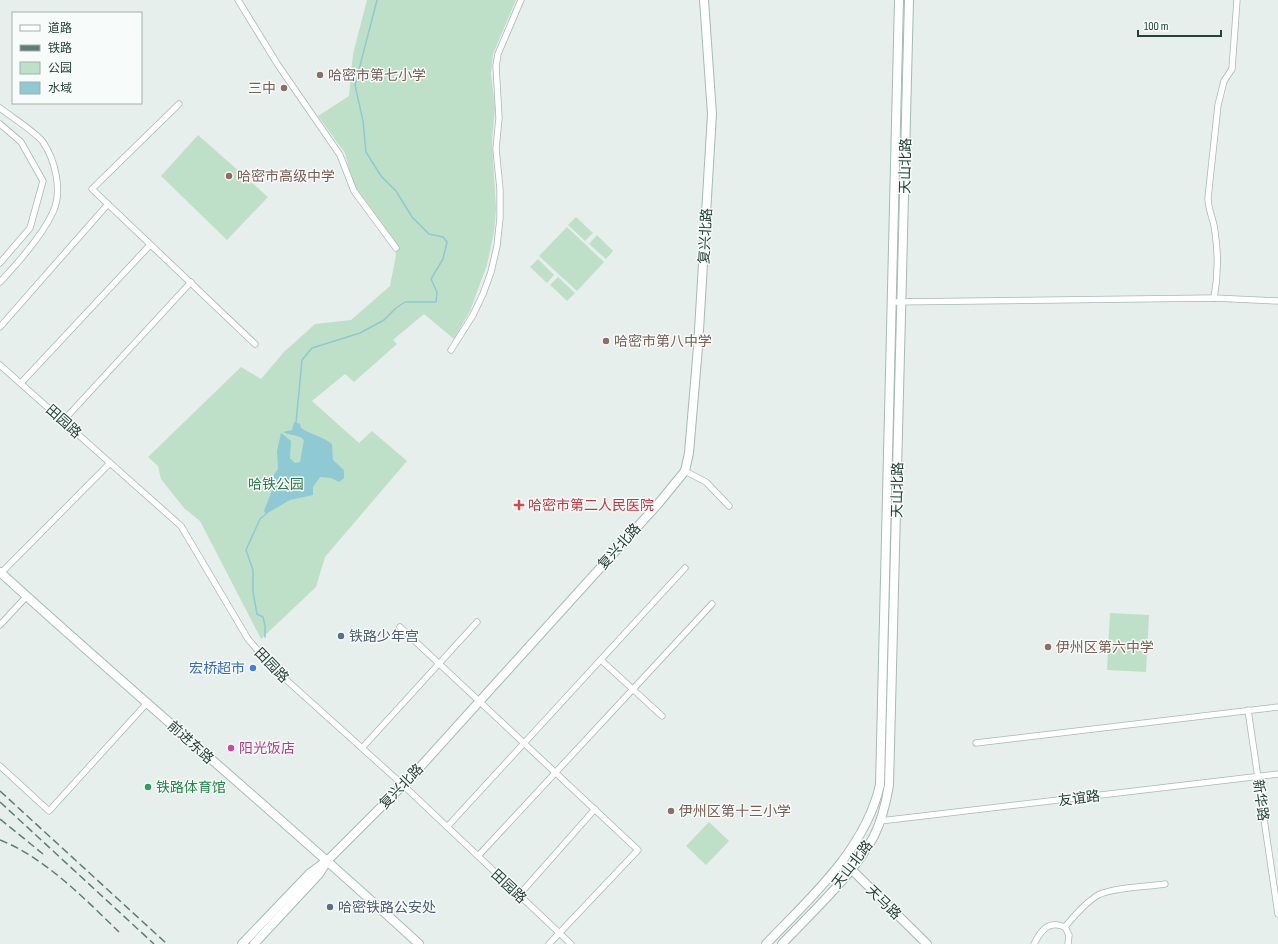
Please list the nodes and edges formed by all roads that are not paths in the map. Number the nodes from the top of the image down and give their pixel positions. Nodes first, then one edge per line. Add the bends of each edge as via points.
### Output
1 (238, 0) edge
2 (521, 0) edge
3 (704, 0) edge
4 (899, 0) edge
5 (909, 0) edge
6 (1237, 0) edge
7 (179, 104) dead end
8 (0, 108) edge
9 (0, 124) edge
10 (108, 204) junction
11 (150, 245) junction
12 (396, 248) dead end
13 (0, 263) edge
14 (0, 282) edge
15 (190, 282) dead end
16 (1214, 298) junction
17 (1278, 301) edge
18 (892, 302) junction
19 (901, 302) junction
20 (0, 327) edge
21 (255, 344) dead end
22 (451, 350) dead end
23 (0, 365) edge
24 (21, 383) junction
25 (63, 421) junction
26 (110, 463) junction
27 (685, 471) junction
28 (729, 506) dead end
29 (685, 568) dead end
30 (0, 572) edge
31 (27, 596) junction
32 (712, 604) dead end
33 (477, 622) dead end
34 (0, 625) edge
35 (400, 627) dead end
36 (601, 660) junction
37 (440, 664) junction
38 (633, 690) junction
39 (479, 701) junction
40 (147, 702) junction
41 (1278, 707) edge
42 (1248, 710) junction
43 (662, 716) dead end
44 (524, 743) junction
45 (976, 743) dead end
46 (362, 748) junction
47 (0, 766) edge
48 (556, 773) junction
49 (1278, 774) edge
50 (1258, 777) junction
51 (403, 785) junction
52 (595, 809) junction
53 (880, 821) junction
54 (447, 827) junction
55 (478, 856) junction
56 (328, 860) junction
57 (842, 860) junction
58 (851, 869) junction
59 (1165, 884) dead end
60 (519, 895) junction
61 (1278, 914) edge
62 (1065, 927) junction
63 (560, 934) junction
64 (242, 944) edge
65 (254, 944) edge
66 (418, 944) edge
67 (549, 944) edge
68 (571, 944) edge
69 (766, 944) edge
70 (782, 944) edge
71 (927, 944) edge
72 (1034, 944) edge
73 (1068, 944) edge

1 - 12 street via 278,65 340,155 354,191
2 - 22 street via 498,54 496,66 499,118 496,149 500,189 497,246 483,294
3 - 27 main road, 复兴北路 via 712,114 690,453
4 - 18 main road
5 - 19 main road, 天山北路
6 - 16 street via 1232,69 1224,81 1218,105 1208,198 1208,209 1215,231
7 - 10 street via 92,189
8 - 14 street via 42,140 55,167 57,188 54,211 22,259
9 - 13 street via 21,142 43,181 30,228
10 - 11 street
10 - 20 street
11 - 21 street
11 - 24 street
15 - 25 street
16 - 17 street
16 - 19 street
18 - 19 street
18 - 57 main road via 880,785 866,827
19 - 53 main road, 天山北路 via 890,776
23 - 24 street, 田园路
24 - 25 street, 田园路
25 - 26 street, 田园路
26 - 30 street
26 - 46 street, 田园路 via 181,526 248,639 265,660
27 - 28 street via 706,482
27 - 39 main road, 复兴北路
29 - 36 street
30 - 31 main road, 前进东路
31 - 34 street
31 - 40 main road, 前进东路
32 - 38 street
33 - 37 street
35 - 37 street
36 - 38 street
36 - 44 street
37 - 39 street
37 - 46 street
38 - 43 street
38 - 48 street
39 - 44 street
39 - 51 main road, 复兴北路
40 - 47 street via 49,811
40 - 56 main road, 前进东路
41 - 42 street
42 - 45 street
42 - 50 street, 新华路
44 - 48 street
44 - 54 street
46 - 51 street, 田园路
48 - 52 street
48 - 55 street
49 - 50 street, 友谊路
50 - 53 street, 友谊路
50 - 61 street, 新华路
51 - 54 street, 田园路
51 - 56 main road, 复兴北路
52 - 60 street
52 - 63 street via 638,850
53 - 58 main road, 天山北路 via 868,845
54 - 55 street, 田园路
55 - 60 street, 田园路
56 - 64 main road, 复兴北路 via 310,873
56 - 65 main road via 319,874
56 - 66 main road, 前进东路
57 - 58 main road, 天马路
57 - 69 main road
58 - 70 main road, 天山北路
58 - 71 main road, 天马路
59 - 62 street via 1098,895
60 - 63 street, 田园路
62 - 72 street via 1053,924 1047,926
62 - 73 street via 1069,935
63 - 67 street
63 - 68 street, 田园路

